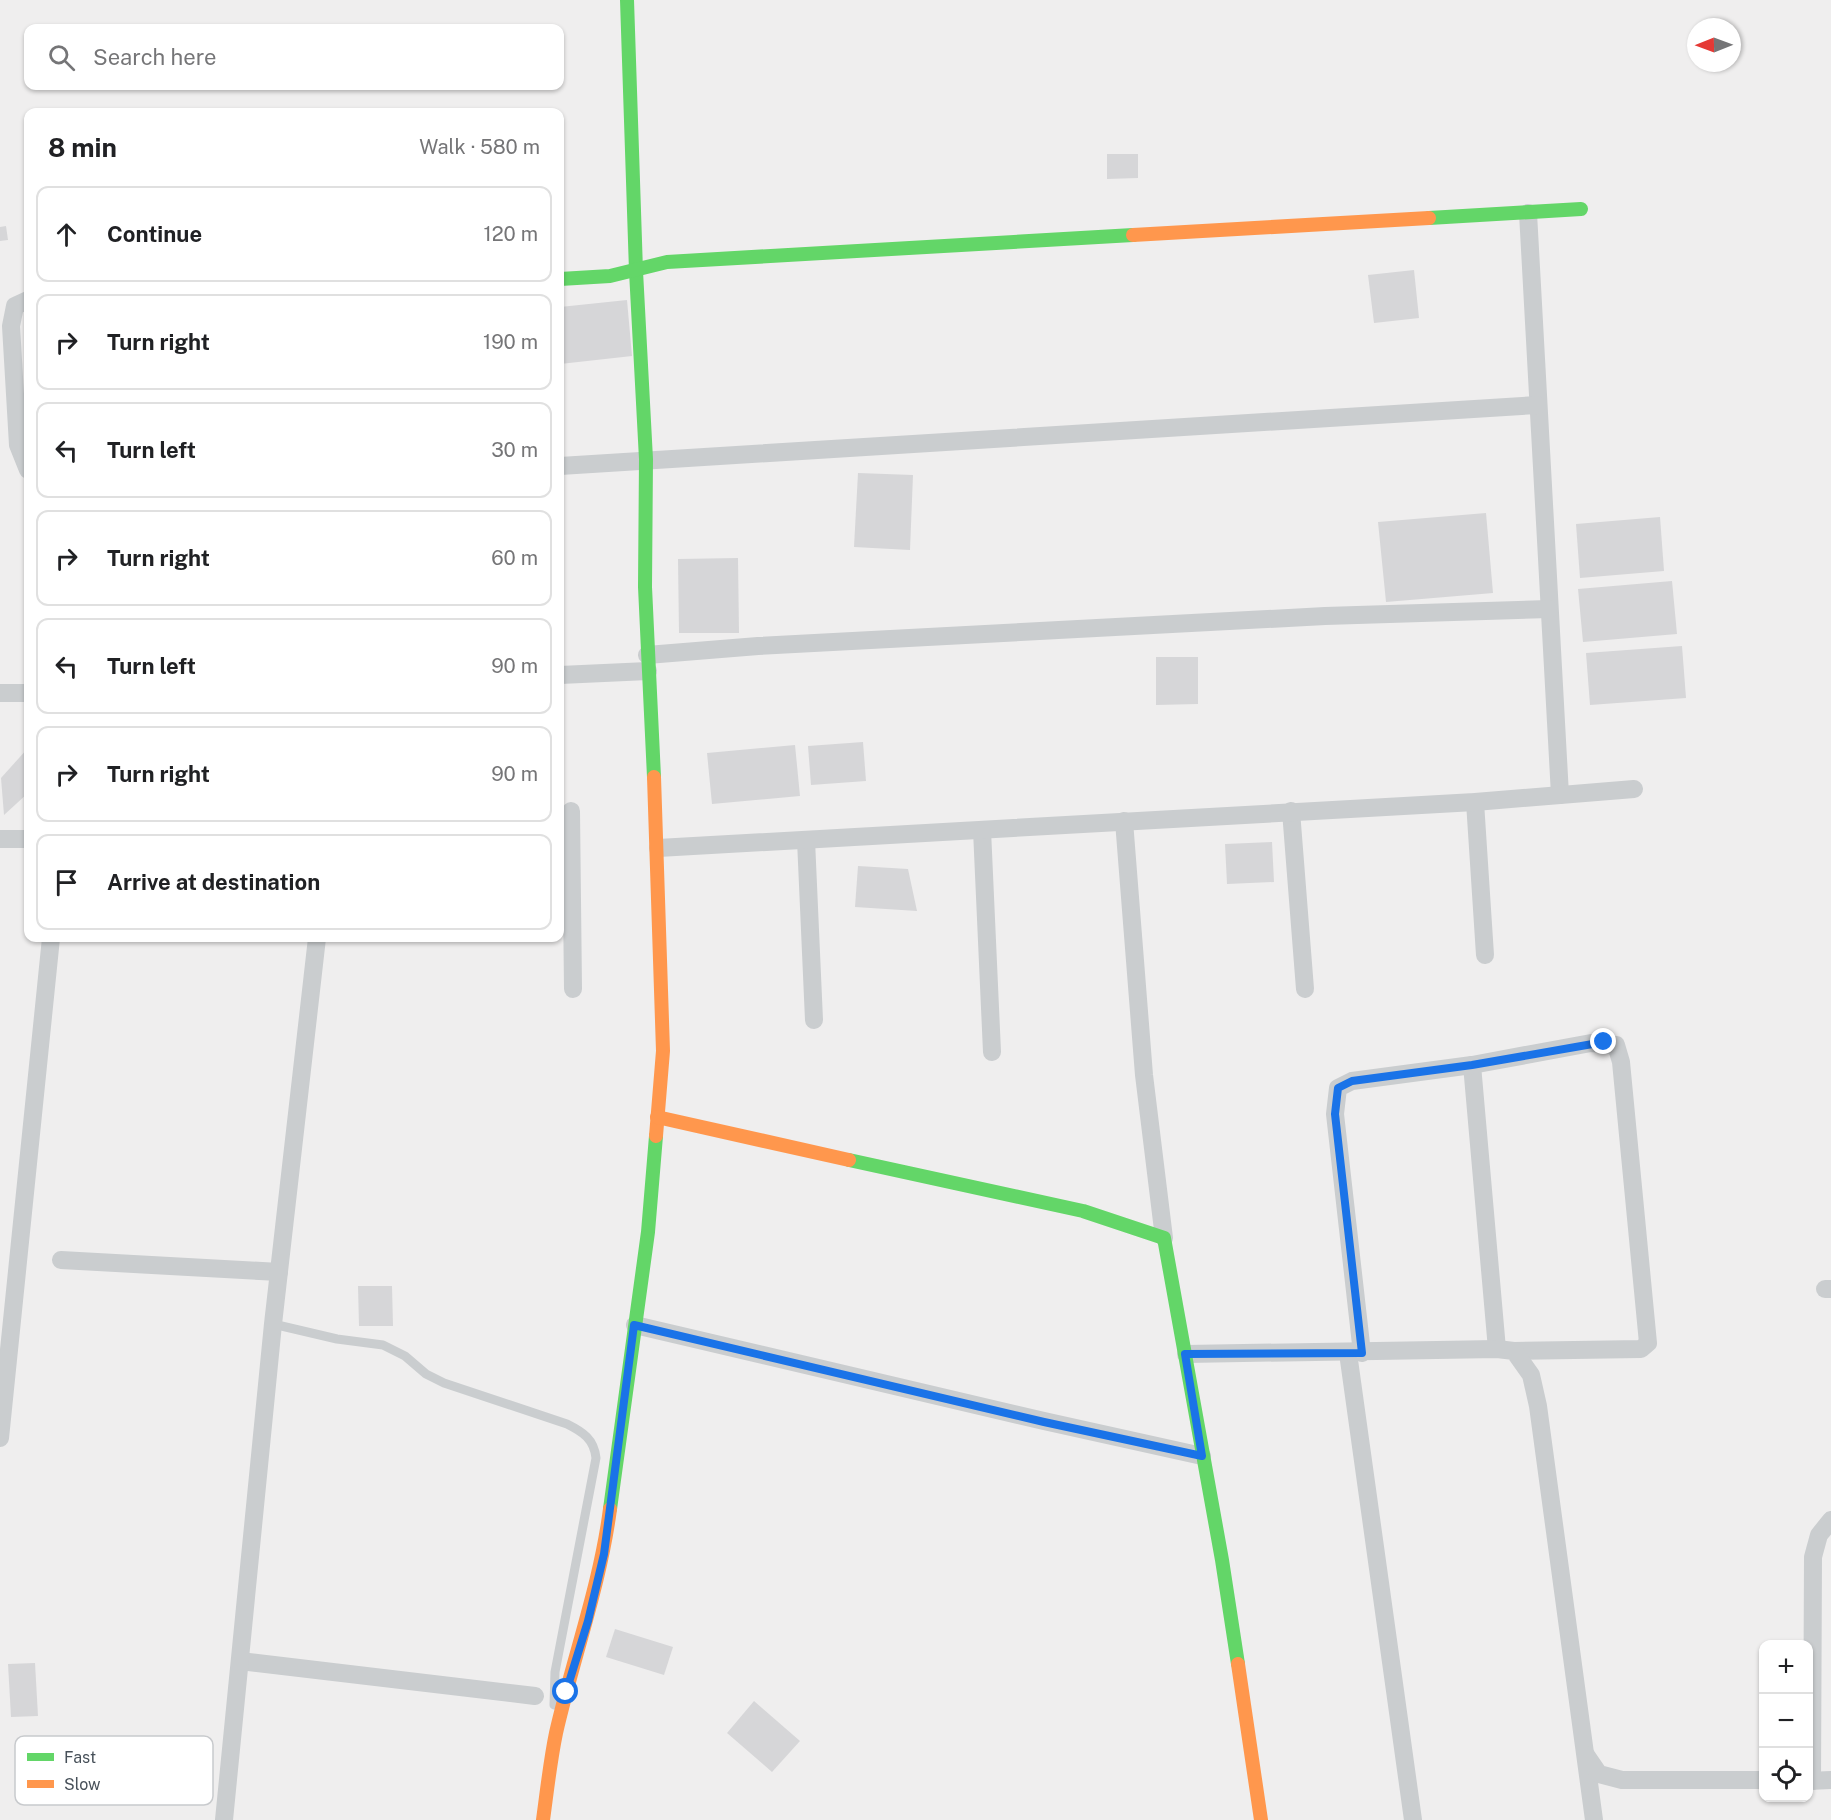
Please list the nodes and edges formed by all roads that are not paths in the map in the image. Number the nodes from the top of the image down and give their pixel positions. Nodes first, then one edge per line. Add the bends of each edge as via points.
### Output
1 (627, 0) edge
2 (1581, 209) dead end
3 (1528, 213) junction
4 (636, 271) junction
5 (564, 279) edge
6 (24, 302) edge
7 (1537, 405) junction
8 (646, 459) junction
9 (24, 460) edge
10 (564, 466) edge
11 (1549, 609) junction
12 (648, 663) junction
13 (564, 674) edge
14 (0, 693) edge
15 (24, 693) edge
16 (1634, 789) dead end
17 (1560, 795) junction
18 (1475, 802) junction
19 (571, 811) dead end
20 (1291, 811) junction
21 (1124, 821) junction
22 (982, 830) junction
23 (0, 839) edge
24 (24, 839) edge
25 (807, 840) junction
26 (658, 848) junction
27 (566, 910) edge
28 (51, 942) edge
29 (317, 942) edge
30 (1485, 955) dead end
31 (1305, 989) dead end
32 (573, 990) dead end
33 (814, 1020) dead end
34 (992, 1052) dead end
35 (1472, 1065) junction
36 (657, 1117) junction
37 (1164, 1238) junction
38 (61, 1260) dead end
39 (279, 1272) junction
40 (273, 1324) junction
41 (634, 1325) junction
42 (1505, 1350) junction
43 (1355, 1353) junction
44 (1185, 1354) junction
45 (0, 1438) edge
46 (1202, 1456) junction
47 (1831, 1520) edge
48 (240, 1661) junction
49 (535, 1696) dead end
50 (556, 1734) junction
51 (1810, 1748) edge
52 (1585, 1753) junction
53 (1759, 1780) edge
54 (1831, 1780) edge
55 (1813, 1781) edge
56 (224, 1820) edge
57 (543, 1820) edge
58 (1261, 1820) edge
59 (1413, 1820) edge
60 (1594, 1820) edge

1 - 4 street
2 - 3 street
3 - 4 street via 678,261
3 - 7 street
4 - 5 street
4 - 8 street
6 - 9 street via 15,306 11,326 18,445
7 - 8 street
7 - 11 street
8 - 10 street
8 - 12 street
11 - 12 street via 1325,616 758,646
11 - 17 street
12 - 13 street
12 - 26 street
14 - 15 street
16 - 17 street
17 - 18 street
18 - 20 street
18 - 30 street
19 - 27 street
20 - 21 street
20 - 31 street
21 - 22 street
21 - 37 street via 1144,1075
22 - 25 street
22 - 34 street
23 - 24 street
25 - 26 street
25 - 33 street
26 - 36 street via 663,1051
27 - 32 street
28 - 45 street
29 - 39 street
35 - 42 street
35 - 42 street via 1604,1042 1616,1045 1621,1062 1648,1343 1641,1349
35 - 43 street via 1352,1081 1338,1088 1335,1114
36 - 37 street via 1113,1218
36 - 41 street via 648,1232
37 - 44 street
38 - 39 street
39 - 40 street
40 - 48 street
40 - 50 lane via 383,1345 444,1383 567,1424 583,1432 591,1442 596,1458 555,1672
41 - 46 street
41 - 50 street via 604,1554
42 - 43 street
42 - 52 street via 1531,1375 1538,1406
43 - 44 street
43 - 59 street
44 - 46 street
46 - 58 street via 1222,1560
47 - 51 street via 1819,1535 1813,1557
48 - 49 street
48 - 56 street
50 - 57 street
52 - 53 street via 1599,1774 1622,1780
52 - 60 street
54 - 55 street

